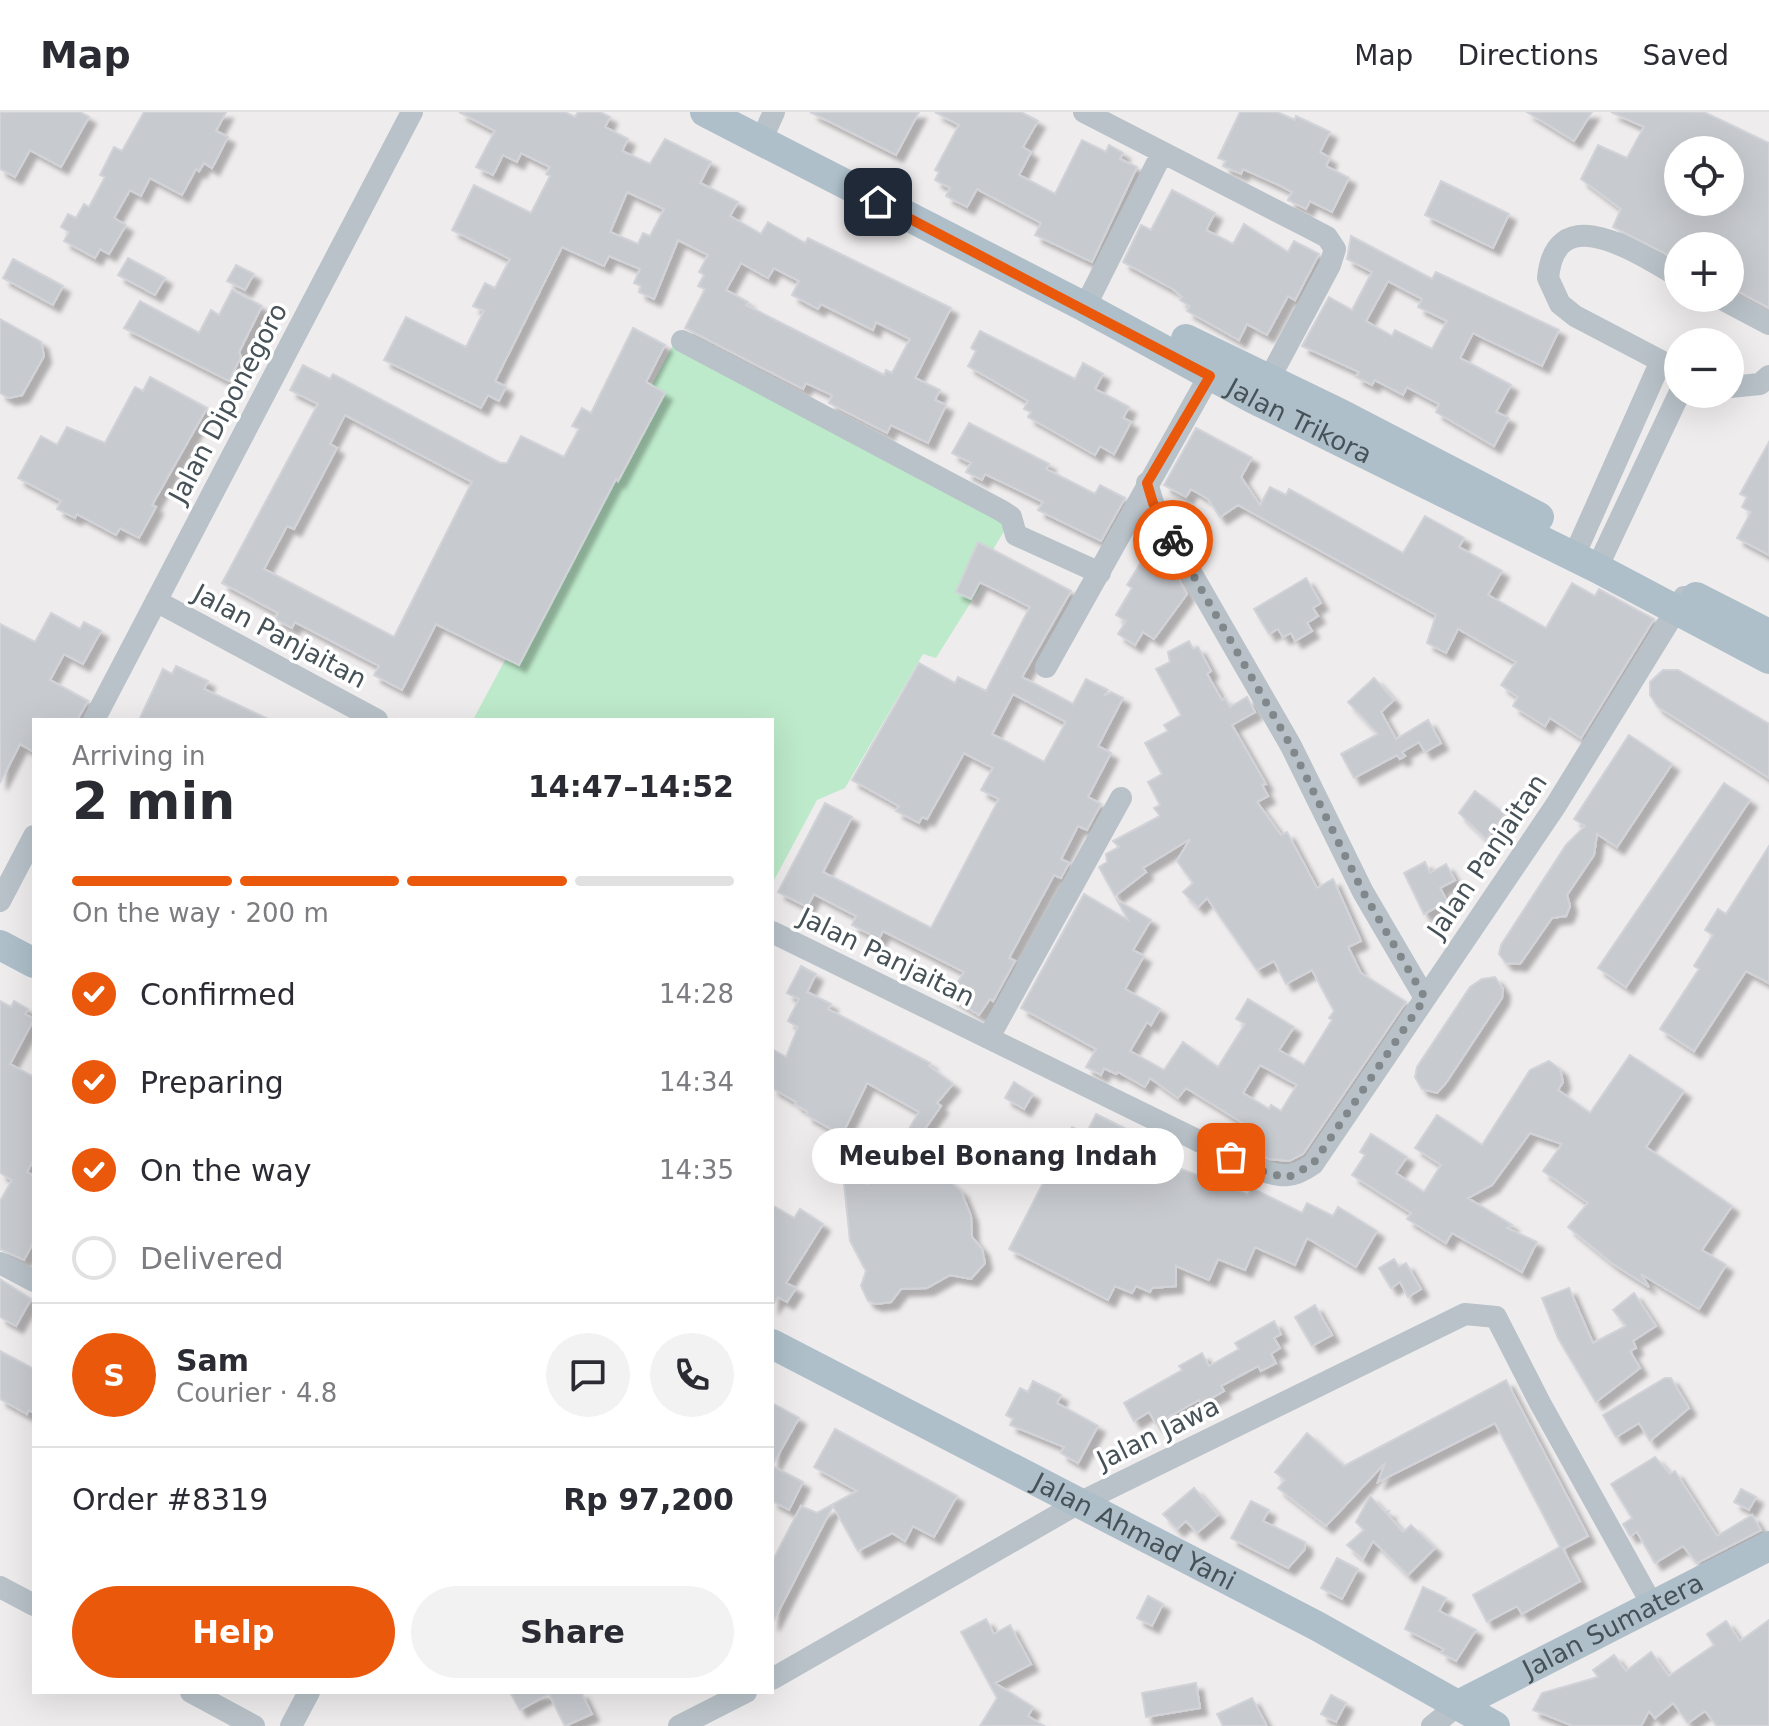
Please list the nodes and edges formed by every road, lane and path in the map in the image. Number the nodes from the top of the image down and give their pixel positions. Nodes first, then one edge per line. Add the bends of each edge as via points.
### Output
1 (412, 112) edge
2 (705, 112) edge
3 (1084, 112) edge
4 (762, 122) edge
5 (1162, 153) junction
6 (1664, 269) edge
7 (1089, 300) junction
8 (1744, 311) edge
9 (1769, 324) edge
10 (682, 341) dead end
11 (1664, 362) edge
12 (1215, 366) junction
13 (1769, 376) edge
14 (1664, 379) edge
15 (1268, 381) junction
16 (1744, 386) edge
17 (1671, 408) edge
18 (1147, 483) junction
19 (1590, 554) junction
20 (1100, 573) junction
21 (156, 601) junction
22 (1682, 601) junction
23 (1769, 634) edge
24 (1769, 659) edge
25 (1046, 667) dead end
26 (95, 718) edge
27 (373, 718) edge
28 (1121, 798) dead end
29 (32, 840) edge
30 (0, 901) edge
31 (774, 933) edge
32 (0, 945) edge
33 (32, 962) edge
34 (1425, 998) junction
35 (989, 1037) junction
36 (0, 1263) edge
37 (32, 1280) edge
38 (774, 1345) edge
39 (1077, 1504) junction
40 (1769, 1546) edge
41 (0, 1587) edge
42 (32, 1604) edge
43 (1654, 1608) junction
44 (774, 1678) edge
45 (193, 1694) edge
46 (308, 1694) edge
47 (742, 1694) edge
48 (1458, 1705) junction
49 (217, 1717) edge
50 (254, 1726) edge
51 (291, 1726) edge
52 (679, 1726) edge
53 (1432, 1726) edge
54 (1495, 1726) edge

1 - 21 street, Jalan Diponegoro
2 - 4 main road, Jalan Trikora
3 - 5 street
4 - 7 main road, Jalan Trikora
5 - 7 street
5 - 15 street via 1327,237 1335,249
6 - 11 street via 1607,238 1588,234 1564,245 1549,262 1548,278 1560,304 1575,316
7 - 12 main road, Jalan Trikora
8 - 9 street
10 - 20 street via 1002,511 1011,517 1016,535
12 - 15 main road, Jalan Trikora
12 - 18 street
12 - 19 main road, Jalan Trikora
13 - 16 street via 1760,384
14 - 19 street
15 - 19 main road, Jalan Trikora via 1341,414
17 - 19 street
18 - 20 street
18 - 34 street via 1167,530 1291,746 1363,892
19 - 22 main road, Jalan Trikora
20 - 25 street
21 - 26 street, Jalan Diponegoro
21 - 27 street, Jalan Panjaitan
22 - 23 main road, Jalan Trikora
22 - 24 main road, Jalan Trikora
22 - 34 street, Jalan Panjaitan via 1556,805
28 - 35 street
29 - 30 street
31 - 35 street, Jalan Panjaitan
32 - 33 main road
34 - 35 street, Jalan Panjaitan via 1313,1164 1287,1178 1258,1170
36 - 37 street
38 - 39 main road, Jalan Ahmad Yani
39 - 43 street, Jalan Jawa via 1465,1314 1496,1317
39 - 44 street, Jalan Jawa
39 - 48 main road, Jalan Ahmad Yani via 1317,1626
40 - 43 main road, Jalan Sumatera
41 - 42 street
43 - 48 main road, Jalan Sumatera
45 - 49 street
46 - 51 street
47 - 52 street
48 - 53 street
48 - 54 main road, Jalan Ahmad Yani
49 - 50 street

